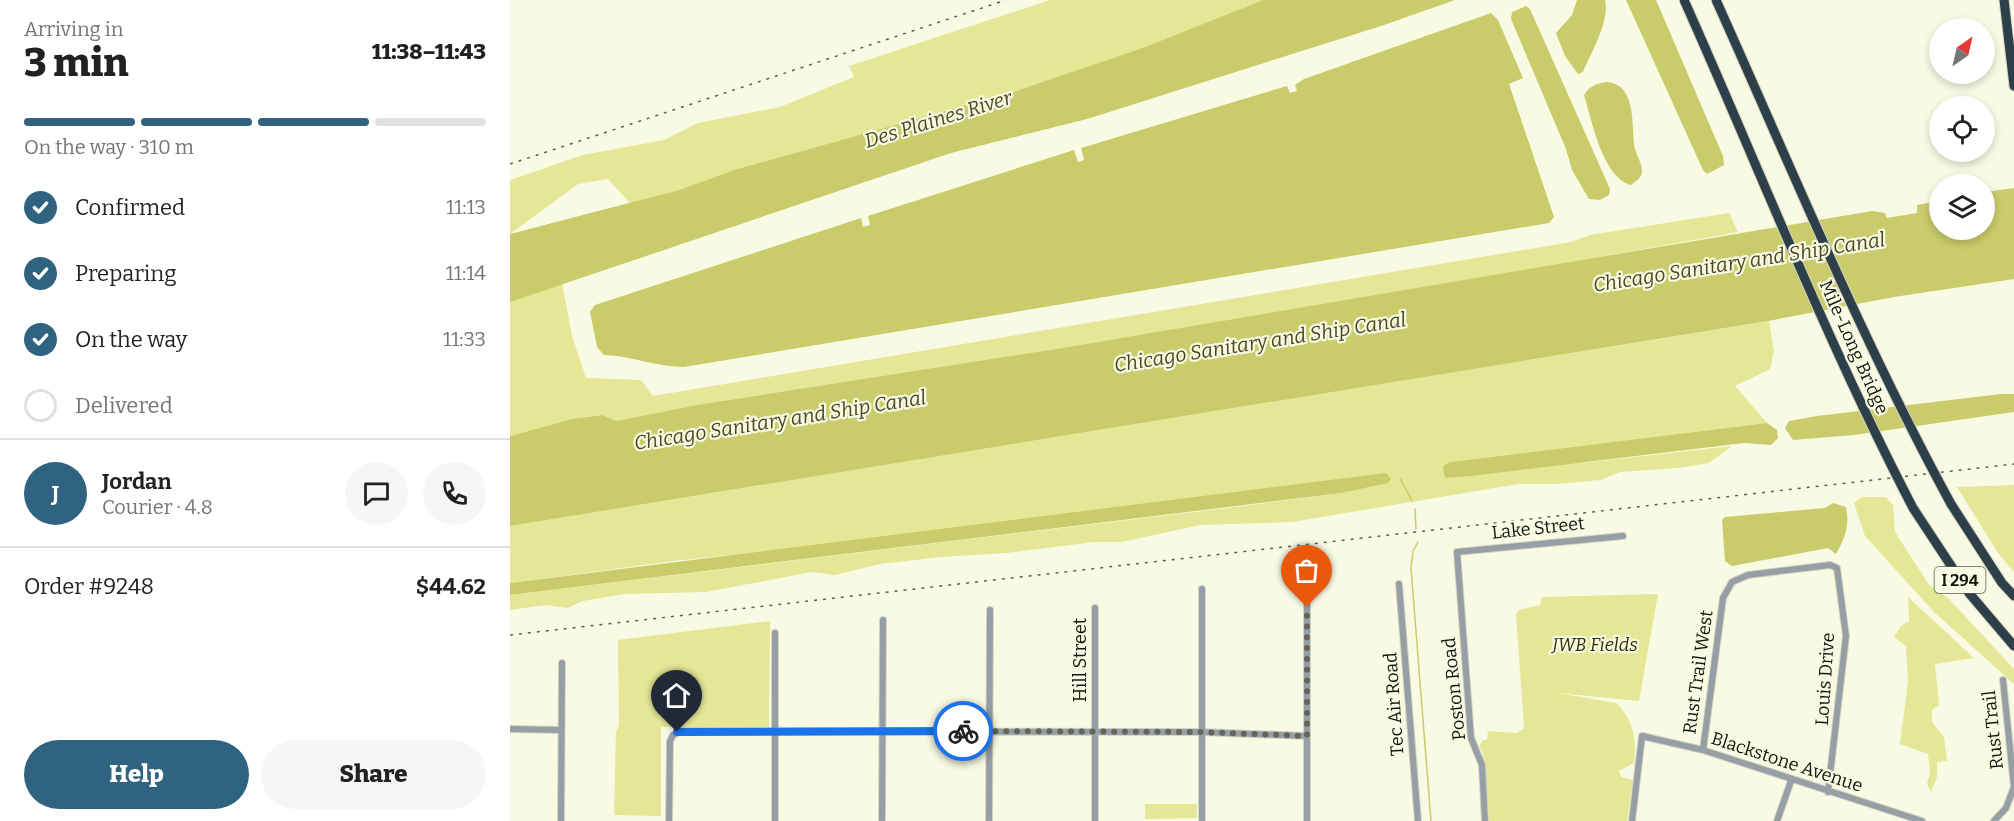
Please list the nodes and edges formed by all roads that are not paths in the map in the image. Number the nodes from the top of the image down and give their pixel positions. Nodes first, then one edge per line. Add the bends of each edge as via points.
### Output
1 (1683, 0) edge
2 (1716, 0) edge
3 (2004, 0) edge
4 (2014, 86) edge
5 (1623, 537) dead end
6 (1457, 552) joint
7 (1399, 584) dead end
8 (1307, 586) dead end
9 (1202, 589) dead end
10 (2014, 596) edge
11 (1723, 598) joint
12 (1095, 608) dead end
13 (990, 610) dead end
14 (883, 620) dead end
15 (775, 633) dead end
16 (2014, 646) edge
17 (562, 663) dead end
18 (2003, 680) dead end
19 (510, 729) edge
20 (561, 730) junction
21 (775, 731) junction
22 (989, 731) junction
23 (882, 732) junction
24 (1095, 732) junction
25 (1200, 732) junction
26 (1307, 736) junction
27 (1703, 750) junction
28 (2013, 777) edge
29 (1791, 781) junction
30 (1828, 792) junction
31 (561, 821) edge
32 (669, 821) edge
33 (775, 821) edge
34 (882, 821) edge
35 (988, 821) edge
36 (1095, 821) edge
37 (1202, 821) edge
38 (1307, 821) edge
39 (1418, 821) edge
40 (1485, 821) edge
41 (1632, 821) edge
42 (1777, 821) edge
43 (1922, 821) edge
44 (1994, 821) edge

1 - 16 highway, Mile-Long Bridge / I 294, bridge via 1826,330 1913,508 1969,593
2 - 10 highway, Mile-Long Bridge / I 294, bridge via 1917,442 1951,504
3 - 4 highway
5 - 6 street, Lake Street
6 - 40 street, Poston Road via 1471,738 1482,765
7 - 39 street, Tec Air Road
8 - 26 street
9 - 25 street
11 - 27 street, Rust Trail West
11 - 30 street, Louis Drive via 1732,582 1748,575 1830,565 1837,568 1845,636
12 - 24 street, Hill Street
13 - 22 street
14 - 23 street
15 - 21 street
17 - 20 street
18 - 28 street, Rust Trail
19 - 20 street
20 - 31 street
21 - 23 street
21 - 32 street via 681,731 674,735 670,741
21 - 33 street
22 - 23 street
22 - 24 street
22 - 35 street
23 - 34 street
24 - 25 street
24 - 36 street, Hill Street
25 - 26 street
25 - 37 street
26 - 38 street
27 - 29 street, Blackstone Avenue
27 - 41 street, Blackstone Avenue via 1642,736
28 - 44 street, Rust Trail via 2011,798
29 - 30 street, Blackstone Avenue
29 - 42 street
30 - 43 street, Blackstone Avenue

